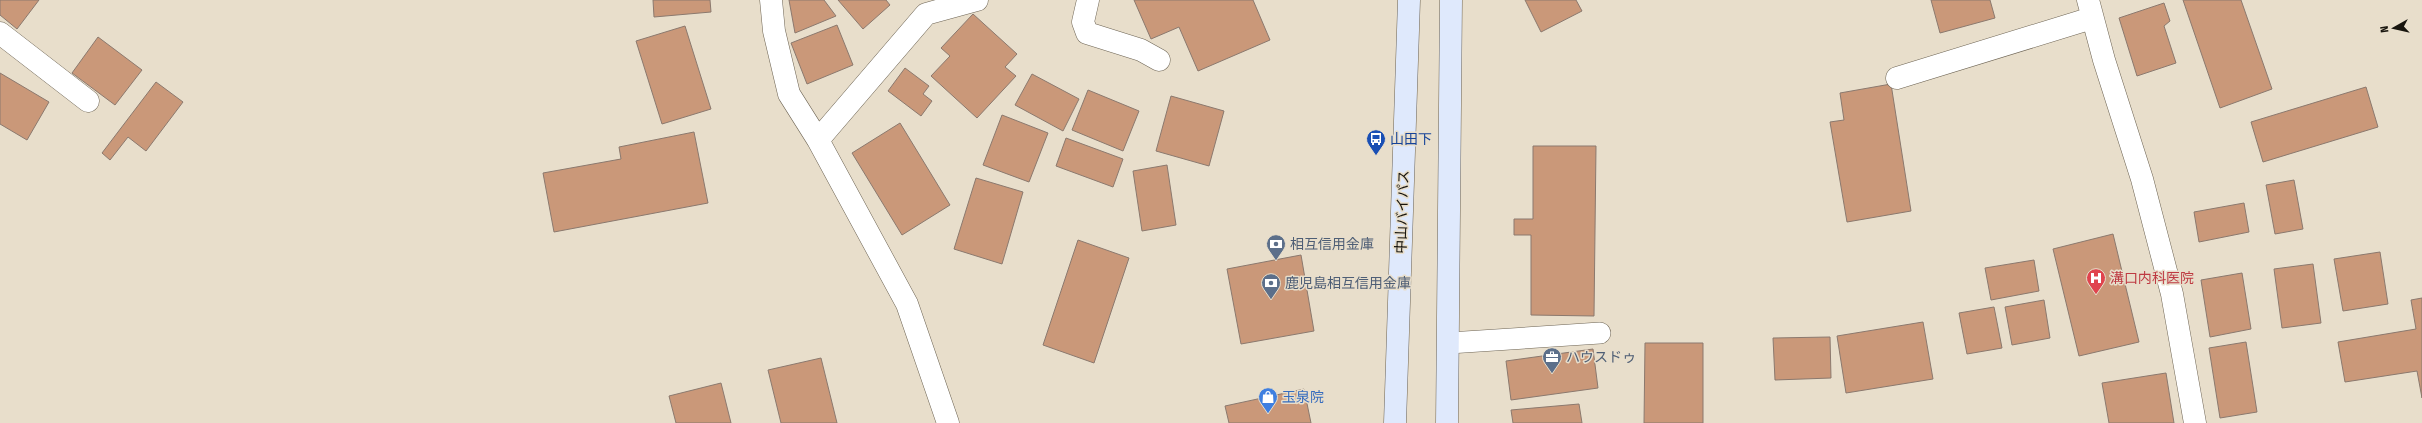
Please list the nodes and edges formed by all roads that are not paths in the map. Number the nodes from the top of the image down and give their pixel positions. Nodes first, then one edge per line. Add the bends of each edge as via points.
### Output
1 (772, 0) edge
2 (977, 0) edge
3 (1088, 0) edge
4 (1409, 0) edge
5 (1451, 0) edge
6 (929, 7) edge
7 (2090, 9) edge
8 (0, 33) edge
9 (1159, 60) dead end
10 (1897, 78) dead end
11 (88, 101) dead end
12 (818, 140) junction
13 (1600, 333) dead end
14 (1449, 343) junction
15 (948, 423) edge
16 (1395, 423) edge
17 (1447, 423) edge
18 (2195, 423) edge

1 - 12 street via 774,31 789,94
2 - 6 street
3 - 9 street via 1083,22 1087,34 1141,50
4 - 16 street, 中山バイパス
5 - 14 street
6 - 12 street
7 - 10 street
7 - 18 street via 2142,179 2172,294
8 - 11 street
12 - 15 street via 907,304
13 - 14 lane
14 - 17 street

